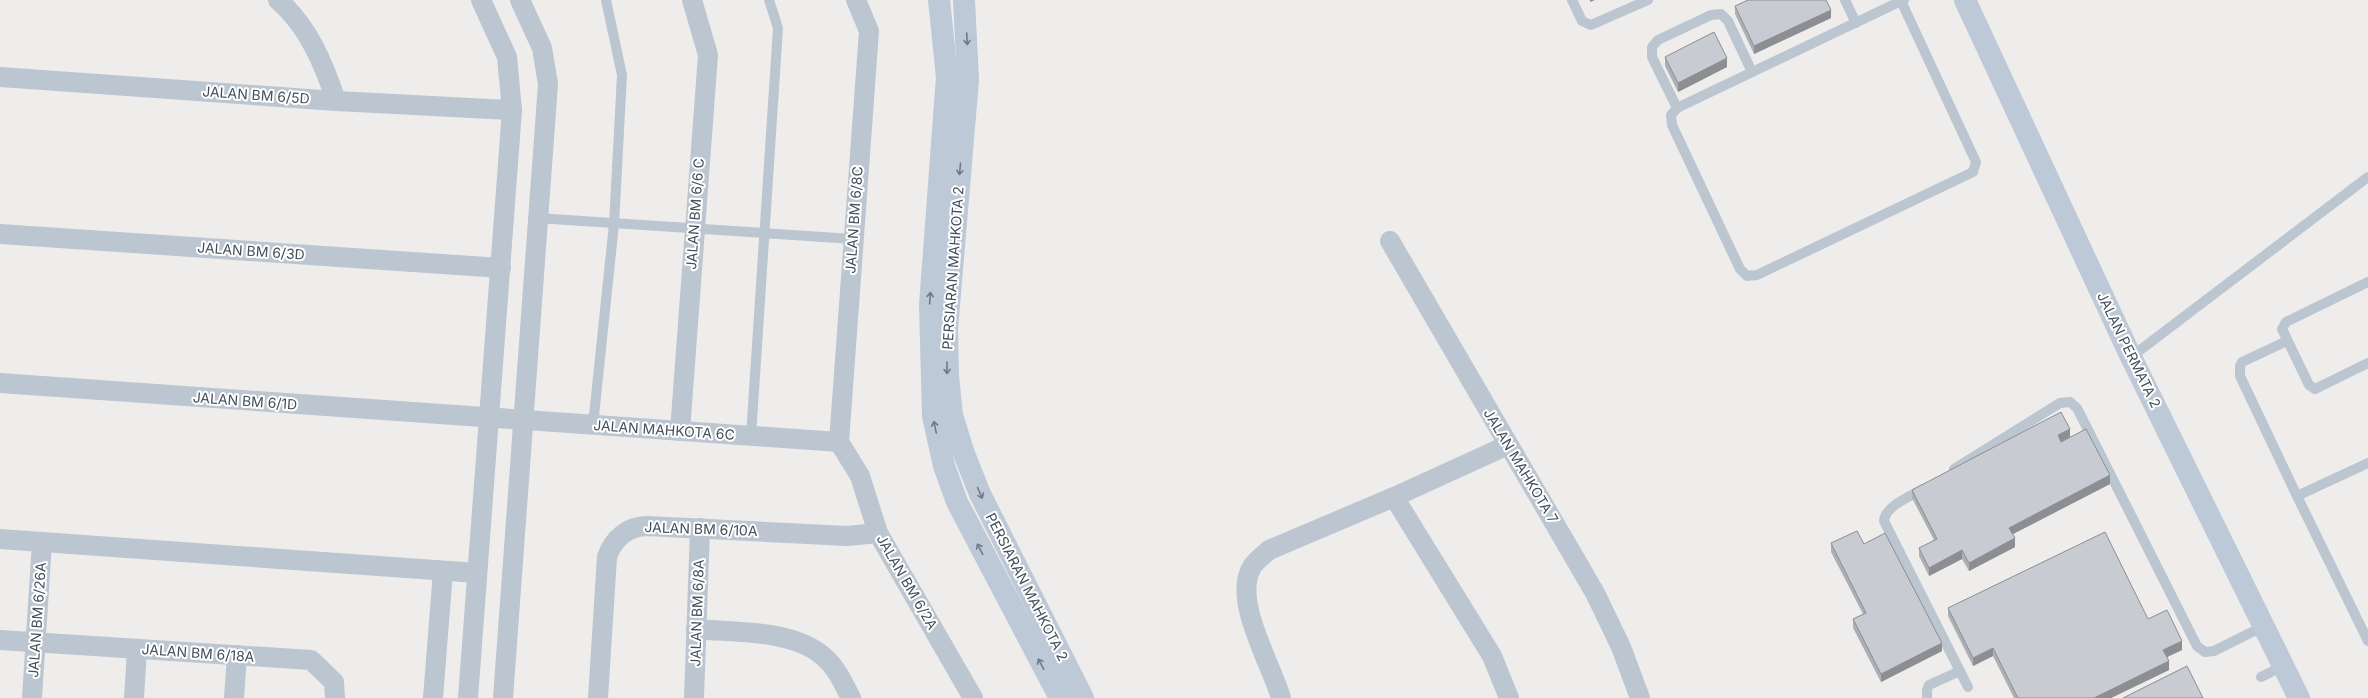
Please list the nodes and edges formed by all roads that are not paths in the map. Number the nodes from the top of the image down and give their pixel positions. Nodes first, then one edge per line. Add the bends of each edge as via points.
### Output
1 (278, 0) edge
2 (481, 0) edge
3 (520, 0) edge
4 (606, 0) edge
5 (692, 0) edge
6 (769, 0) edge
7 (856, 0) edge
8 (939, 0) edge
9 (964, 0) edge
10 (1572, 0) edge
11 (1648, 0) edge
12 (1845, 0) edge
13 (1965, 0) edge
14 (1903, 1) edge
15 (1856, 23) junction
16 (1752, 72) junction
17 (0, 77) edge
18 (947, 77) junction
19 (968, 80) junction
20 (336, 101) junction
21 (1677, 108) junction
22 (512, 110) junction
23 (2368, 177) edge
24 (537, 218) junction
25 (614, 224) junction
26 (694, 229) junction
27 (0, 234) edge
28 (766, 234) junction
29 (853, 240) junction
30 (1390, 241) dead end
31 (501, 268) junction
32 (2368, 282) edge
33 (2287, 341) junction
34 (2132, 357) junction
35 (2368, 363) edge
36 (0, 383) edge
37 (489, 418) junction
38 (524, 421) junction
39 (593, 425) junction
40 (680, 431) junction
41 (751, 436) junction
42 (839, 442) junction
43 (1508, 444) junction
44 (2368, 463) edge
45 (1944, 475) edge
46 (1931, 484) edge
47 (2297, 496) junction
48 (1394, 497) junction
49 (700, 528) junction
50 (878, 533) junction
51 (0, 540) edge
52 (42, 542) junction
53 (443, 571) junction
54 (477, 573) junction
55 (2264, 626) junction
56 (696, 629) junction
57 (0, 640) edge
58 (2368, 641) edge
59 (36, 643) junction
60 (137, 649) junction
61 (237, 655) junction
62 (2283, 666) junction
63 (1960, 671) junction
64 (2261, 677) dead end
65 (1968, 687) dead end
66 (32, 698) edge
67 (134, 698) edge
68 (234, 698) edge
69 (335, 698) edge
70 (433, 698) edge
71 (468, 698) edge
72 (503, 698) edge
73 (598, 698) edge
74 (694, 698) edge
75 (851, 698) edge
76 (973, 698) edge
77 (1060, 698) edge
78 (1083, 698) edge
79 (1281, 698) edge
80 (1509, 698) edge
81 (1640, 698) edge
82 (1927, 698) edge
83 (2299, 698) edge

1 - 20 street via 289,10 309,37
2 - 22 street via 507,57
3 - 24 street via 542,48 548,84
4 - 25 lane via 622,75
5 - 26 street, JALAN BM 6/6 C via 708,55
6 - 28 lane via 778,28
7 - 29 street, JALAN BM 6/8C via 869,31
8 - 18 main road, PERSIARAN MAHKOTA 2
9 -> 19 main road, PERSIARAN MAHKOTA 2
10 - 11 lane via 1582,21 1591,24
12 - 15 lane
13 - 34 main road, JALAN PERMATA 2
14 - 15 lane
14 - 21 lane via 1976,162 1973,172 1757,275 1748,276 1740,269 1672,125 1671,115
15 - 16 lane
16 - 21 lane
16 - 21 lane via 1728,21 1721,14 1711,15 1658,40 1652,47 1652,57
17 - 20 street, JALAN BM 6/5D
18 - 19 main road
77 -> 18 main road, PERSIARAN MAHKOTA 2 via 957,502 944,466 933,416 930,305
19 -> 78 main road, PERSIARAN MAHKOTA 2 via 947,329 952,415 980,494
20 - 22 street, JALAN BM 6/5D
22 - 31 street
23 - 34 lane
24 - 25 lane
24 - 38 street
25 - 26 lane
25 - 39 lane
26 - 28 lane
26 - 40 street, JALAN BM 6/6 C
27 - 31 street, JALAN BM 6/3D
28 - 29 lane
28 - 41 lane
29 - 42 street, JALAN BM 6/8C
30 - 43 street, JALAN MAHKOTA 7
31 - 37 street
32 - 33 lane via 2286,322 2282,329
33 - 35 lane via 2309,385 2315,389
33 - 47 lane via 2242,362 2240,376
34 - 55 main road, JALAN PERMATA 2
36 - 37 street, JALAN BM 6/1D
37 - 38 street, JALAN MAHKOTA 6C
37 - 54 street
38 - 39 street, JALAN MAHKOTA 6C
38 - 72 street
39 - 40 street, JALAN MAHKOTA 6C
40 - 41 street, JALAN MAHKOTA 6C
41 - 42 street, JALAN MAHKOTA 6C
42 - 50 street, JALAN BM 6/2A via 860,476
43 - 48 street
43 - 81 street, JALAN MAHKOTA 7 via 1595,593 1621,647
44 - 47 lane
45 - 55 lane via 2060,403 2070,402 2077,408 2197,646 2205,652 2214,651
46 - 63 lane via 1890,509 1884,521
47 - 58 lane
48 - 79 street via 1269,550 1252,567 1246,584 1246,602
48 - 80 street via 1492,656
49 - 50 street, JALAN BM 6/10A via 847,536
49 - 56 street, JALAN BM 6/8A
49 - 73 street, JALAN BM 6/10A via 642,526 625,532 611,546 606,563
50 - 76 street, JALAN BM 6/2A
51 - 52 street
52 - 53 street
52 - 59 street, JALAN BM 6/26A
53 - 54 street
53 - 70 street
54 - 71 street
55 - 62 main road, JALAN PERMATA 2
56 - 74 street, JALAN BM 6/8A
56 - 75 street via 780,637 804,643 825,657 834,667
57 - 59 street, JALAN BM 6/18A
59 - 60 street, JALAN BM 6/18A
59 - 66 street, JALAN BM 6/26A
60 - 61 street, JALAN BM 6/18A
60 - 67 street
61 - 68 street
61 - 69 street, JALAN BM 6/18A via 314,661 334,682
62 - 64 lane
62 - 83 main road, JALAN PERMATA 2
63 - 65 lane
63 - 82 lane via 1930,685

